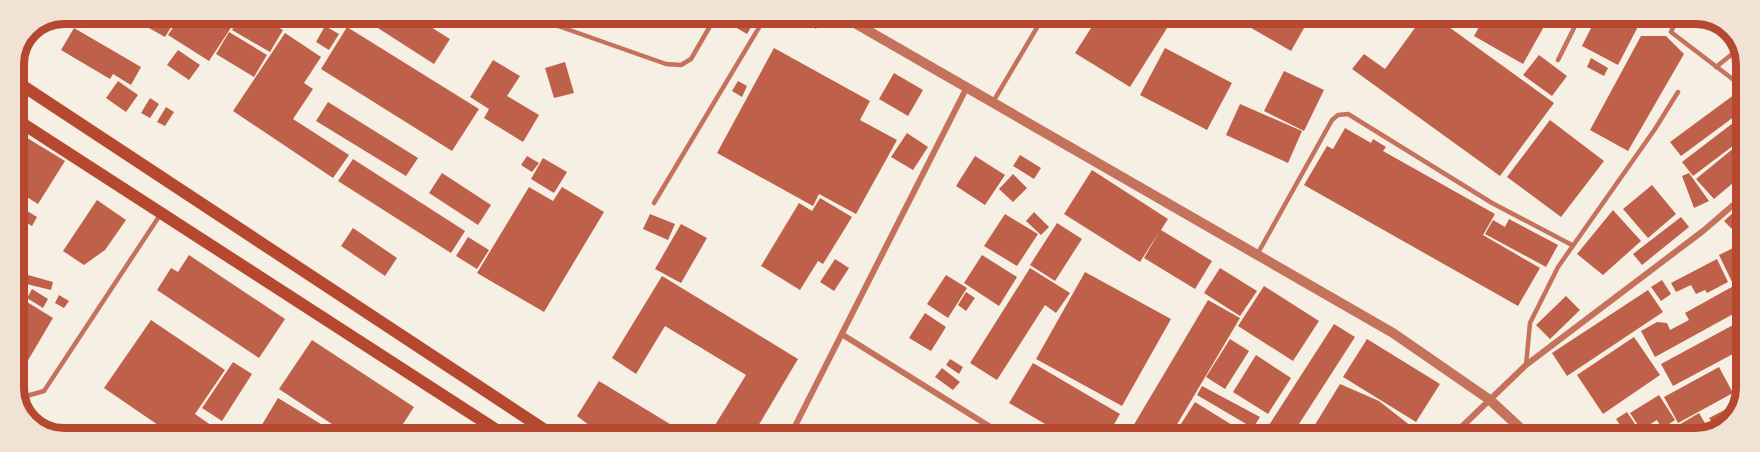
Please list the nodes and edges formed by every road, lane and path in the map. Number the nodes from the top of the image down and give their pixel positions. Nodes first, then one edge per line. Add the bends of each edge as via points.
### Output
1 (552, 24) edge
2 (711, 24) edge
3 (761, 24) edge
4 (857, 24) edge
5 (1039, 24) edge
6 (1576, 24) edge
7 (1675, 24) edge
8 (1734, 52) edge
9 (1558, 60) dead end
10 (1716, 67) junction
11 (1736, 82) edge
12 (967, 86) junction
13 (24, 87) edge
14 (1678, 92) dead end
15 (993, 102) junction
16 (24, 124) edge
17 (654, 203) dead end
18 (1736, 203) edge
19 (162, 213) junction
20 (1572, 245) junction
21 (1257, 254) junction
22 (843, 335) junction
23 (1526, 365) junction
24 (25, 397) edge
25 (1490, 400) junction
26 (494, 428) edge
27 (542, 428) edge
28 (794, 428) edge
29 (992, 428) edge
30 (1461, 428) edge
31 (1520, 428) edge

1 - 2 lane via 666,64 681,65 692,59
3 - 17 lane
4 - 12 street
5 - 15 lane
6 - 9 lane
7 - 10 lane via 1671,32
8 - 10 lane
10 - 11 lane
12 - 15 street
12 - 22 street
13 - 27 main road
14 - 20 lane
15 - 21 street
16 - 19 main road
18 - 23 street
19 - 24 lane via 44,392
19 - 26 main road
20 - 21 lane via 1492,203 1348,114 1332,120
20 - 23 lane via 1530,323
21 - 25 street via 1393,333
22 - 28 street
22 - 29 street
23 - 25 street
25 - 30 street
25 - 31 street

